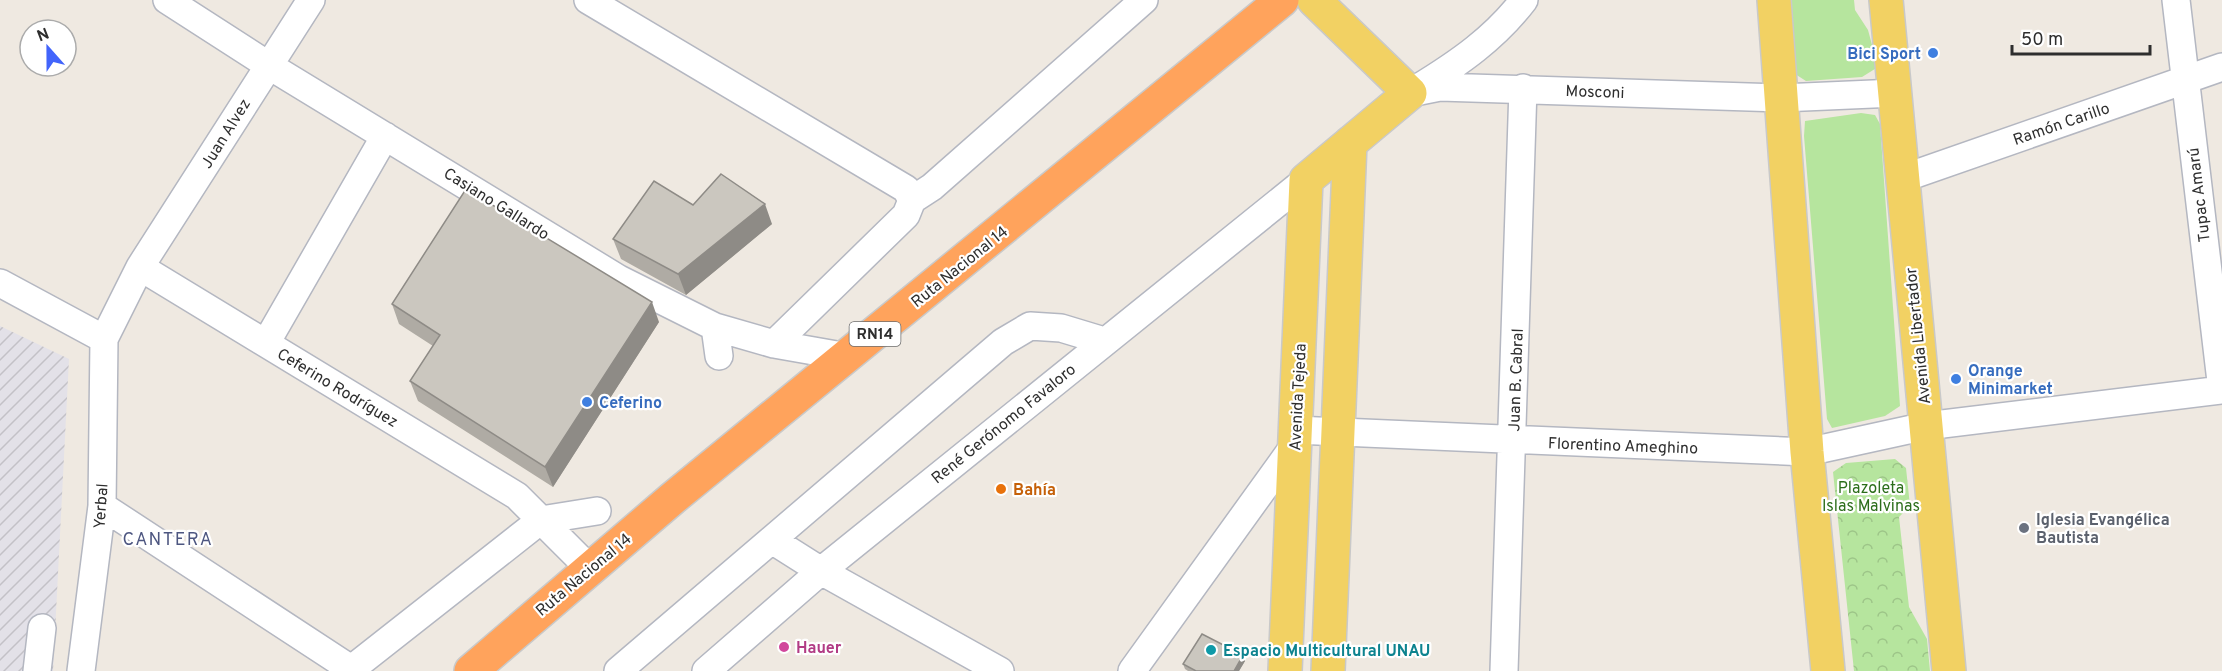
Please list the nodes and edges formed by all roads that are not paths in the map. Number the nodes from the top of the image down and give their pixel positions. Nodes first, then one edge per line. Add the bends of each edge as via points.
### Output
1 (167, 0) edge
2 (311, 0) edge
3 (588, 0) edge
4 (1144, 0) edge
5 (1282, 0) edge
6 (1314, 0) edge
7 (1524, 0) edge
8 (1774, 0) edge
9 (1886, 0) edge
10 (2176, 0) edge
11 (268, 65) junction
12 (2222, 67) edge
13 (2184, 80) junction
14 (1523, 88) junction
15 (1410, 93) junction
16 (1896, 93) junction
17 (1781, 98) junction
18 (385, 136) junction
19 (1350, 143) junction
20 (1901, 179) junction
21 (1306, 180) junction
22 (912, 200) junction
23 (140, 267) junction
24 (0, 283) edge
25 (715, 327) junction
26 (104, 339) junction
27 (1104, 341) junction
28 (266, 344) junction
29 (774, 344) junction
30 (719, 356) dead end
31 (848, 357) junction
32 (2222, 390) edge
33 (1926, 426) junction
34 (1339, 432) junction
35 (1295, 438) junction
36 (1513, 441) junction
37 (1808, 452) junction
38 (102, 506) junction
39 (597, 511) dead end
40 (541, 520) junction
41 (772, 540) junction
42 (589, 568) junction
43 (821, 571) junction
44 (42, 627) dead end
45 (351, 670) edge
46 (37, 671) edge
47 (81, 671) edge
48 (471, 671) edge
49 (618, 671) edge
50 (706, 671) edge
51 (1000, 671) edge
52 (1132, 671) edge
53 (1285, 671) edge
54 (1328, 671) edge
55 (1504, 671) edge
56 (1828, 671) edge
57 (1949, 671) edge

1 - 11 street, Casiano Gallardo
2 - 11 street, Juan Alvez
3 - 22 street via 906,189
4 - 22 street via 932,187
5 - 31 highway, Ruta Nacional 14 / RN14
6 - 15 main road
7 - 15 street via 1502,28 1454,66
8 - 17 main road
9 - 16 main road, Avenida Libertador
10 - 13 street, Tupac Amarú
11 - 18 street, Casiano Gallardo
11 - 23 street, Juan Alvez
12 - 13 street, Ramón Carillo
13 - 20 street, Ramón Carillo
13 - 32 street, Tupac Amarú
14 - 15 street, Mosconi via 1440,87
14 - 17 street, Mosconi
14 - 36 street, Juan B. Cabral
15 - 19 main road
16 - 17 street, Mosconi
16 - 20 main road, Avenida Libertador
17 - 37 main road
18 - 25 street, Casiano Gallardo via 619,279
18 - 28 street
19 - 21 main road
19 - 34 main road
20 - 33 main road, Avenida Libertador
21 - 27 street, René Gerónomo Favaloro
21 - 35 main road, Avenida Tejeda
22 - 29 street via 906,214
23 - 26 street
23 - 28 street, Ceferino Rodríguez
24 - 26 street
25 - 29 street, Casiano Gallardo
25 - 30 street
26 - 38 street, Yerbal
27 - 41 street via 1061,328 1030,326 1003,342
27 - 43 street, René Gerónomo Favaloro
28 - 40 street, Ceferino Rodríguez via 517,495
29 - 31 street, Casiano Gallardo
31 - 42 highway, Ruta Nacional 14 / RN14
32 - 33 street, Florentino Ameghino
33 - 37 street, Florentino Ameghino
33 - 57 main road, Avenida Libertador
34 - 35 street, Florentino Ameghino
34 - 36 street, Florentino Ameghino
34 - 54 main road
35 - 52 street
35 - 53 main road, Avenida Tejeda
36 - 37 street, Florentino Ameghino
36 - 55 street, Juan B. Cabral
37 - 56 main road
38 - 45 street
38 - 47 street, Yerbal
39 - 40 street
40 - 42 street, Ceferino Rodríguez
40 - 45 street
41 - 43 street
41 - 49 street
42 - 48 highway, Ruta Nacional 14 / RN14
43 - 50 street, René Gerónomo Favaloro
43 - 51 street
44 - 46 street

